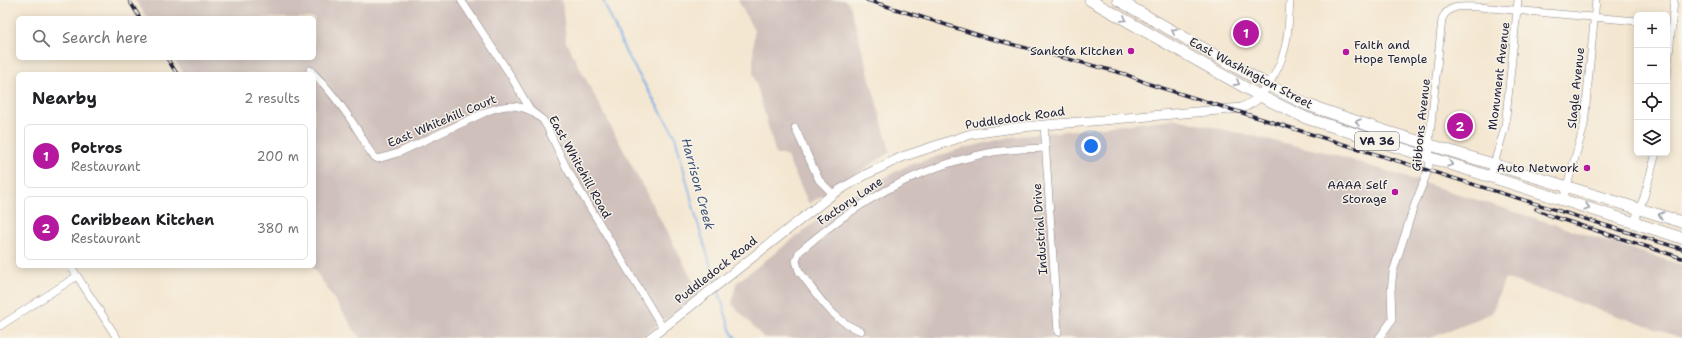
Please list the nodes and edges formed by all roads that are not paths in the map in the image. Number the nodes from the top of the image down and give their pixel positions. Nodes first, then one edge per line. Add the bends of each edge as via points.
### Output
1 (461, 0) edge
2 (1118, 0) edge
3 (1290, 0) edge
4 (1518, 0) edge
5 (1596, 0) edge
6 (1674, 0) edge
7 (1097, 2) edge
8 (1517, 10) junction
9 (1595, 17) junction
10 (1670, 19) edge
11 (1634, 21) edge
12 (316, 76) edge
13 (1268, 85) junction
14 (1260, 96) junction
15 (531, 111) junction
16 (1044, 125) junction
17 (795, 128) dead end
18 (1430, 144) junction
19 (1045, 148) junction
20 (1655, 156) edge
21 (1430, 158) junction
22 (1494, 164) junction
23 (1490, 177) junction
24 (1567, 186) junction
25 (833, 194) junction
26 (1563, 200) junction
27 (1639, 209) junction
28 (1634, 222) junction
29 (1682, 222) edge
30 (1682, 238) edge
31 (72, 268) dead end
32 (77, 276) junction
33 (0, 326) edge
34 (663, 328) junction
35 (861, 331) dead end
36 (1058, 332) dead end
37 (117, 338) edge
38 (650, 338) edge
39 (1379, 338) edge

1 - 15 street, East Whitehill Road
13 -> 2 highway, East Washington Street / VA 36
3 - 13 street via 1284,55
4 - 8 street, Monument Avenue
5 - 9 street, Slagle Avenue
6 - 10 street
7 -> 14 highway, East Washington Street / VA 36
8 - 9 street, Gibbons Avenue
8 - 18 street, Gibbons Avenue via 1447,10 1442,19
8 - 22 street, Monument Avenue via 1507,113
9 - 11 street, Gibbons Avenue
9 - 24 street, Slagle Avenue via 1584,126
12 - 15 street, East Whitehill Court via 352,120 372,154 378,159 398,153 502,106 515,105
13 - 14 main road, Puddledock Road
18 -> 13 highway, East Washington Street / VA 36 via 1320,109
14 - 16 main road, Puddledock Road via 1248,105 1232,109
14 - 21 highway, East Washington Street / VA 36 via 1306,118
15 - 34 street, East Whitehill Road via 543,120 582,196
16 - 19 street, Industrial Drive
16 - 25 main road, Puddledock Road via 971,134 927,147 880,166
17 - 25 street via 819,180
18 - 21 street, Gibbons Avenue
18 - 22 highway, East Washington Street / VA 36
19 - 35 street, Factory Lane via 989,153 908,178 864,202 799,252 796,261 799,271 840,321
19 - 36 street, Industrial Drive
20 - 27 street
21 -> 23 highway, East Washington Street / VA 36
21 - 39 street, Gibbons Avenue via 1426,179 1413,209 1393,272 1392,320
22 - 23 street, Monument Avenue
22 - 24 highway, East Washington Street / VA 36
23 - 26 highway, East Washington Street / VA 36
24 - 26 street, Slagle Avenue
24 - 27 highway, East Washington Street / VA 36
25 - 34 main road, Puddledock Road
26 -> 28 highway, East Washington Street / VA 36
27 - 28 street
29 -> 27 highway, East Washington Street / VA 36
28 - 30 highway, East Washington Street / VA 36
31 - 32 street
32 - 33 street
32 - 37 street
34 - 38 main road, Puddledock Road

